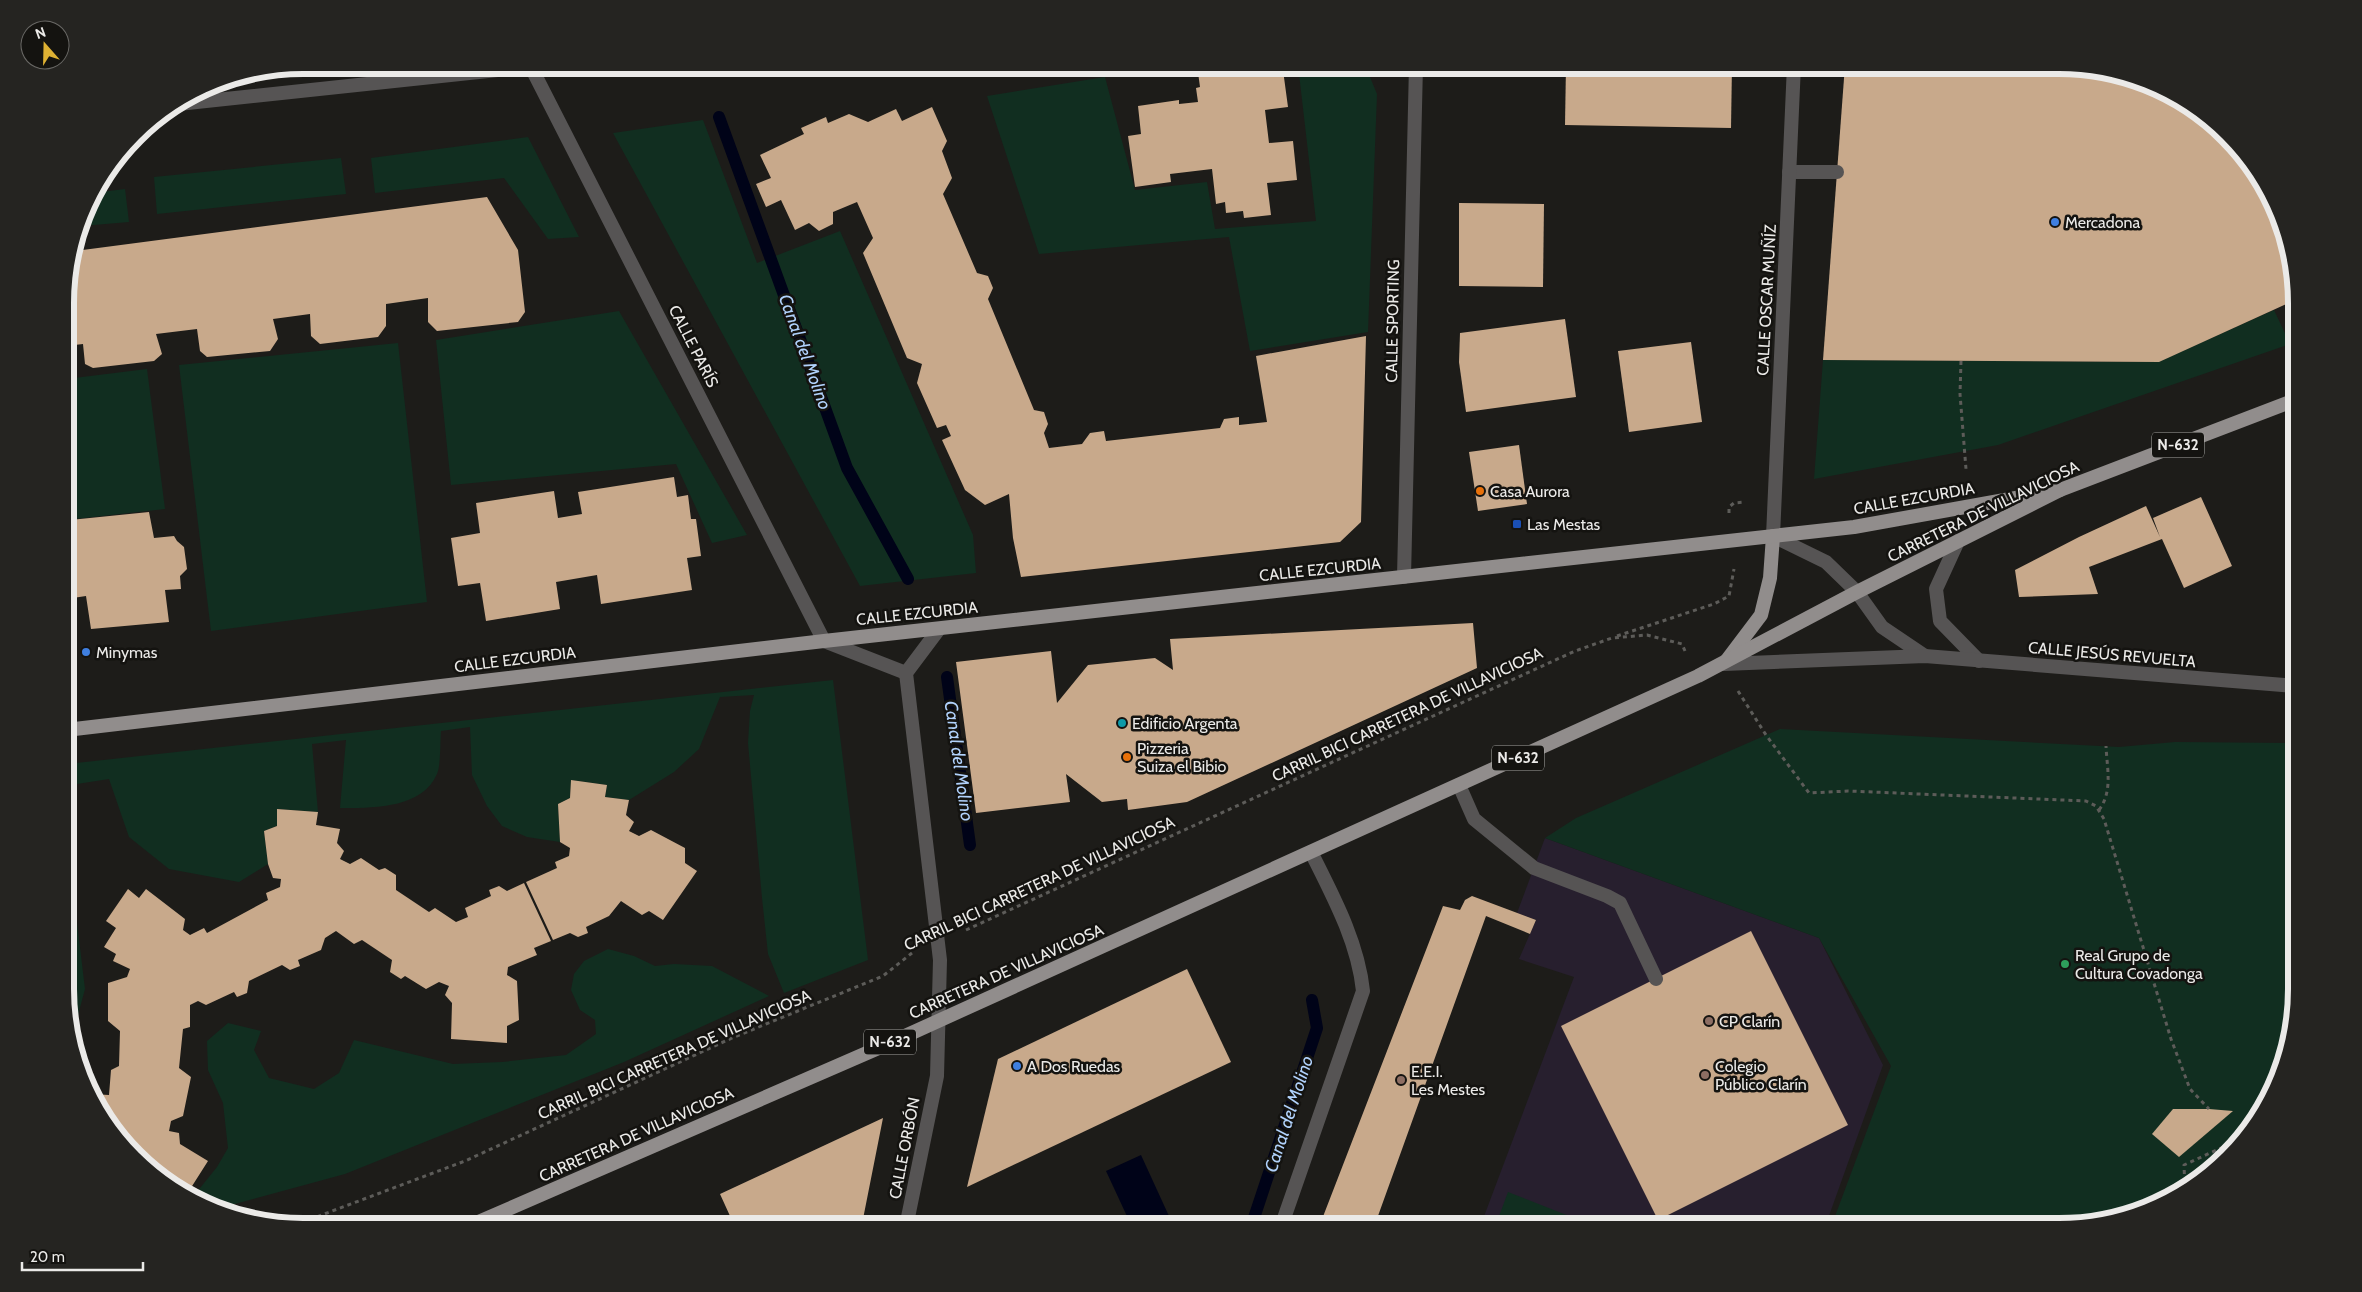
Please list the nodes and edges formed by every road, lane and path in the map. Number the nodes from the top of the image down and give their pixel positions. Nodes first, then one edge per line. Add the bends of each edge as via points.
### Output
1 (411, 74) edge
2 (542, 74) edge
3 (1416, 74) edge
4 (1794, 74) edge
5 (191, 102) edge
6 (1790, 172) junction
7 (1837, 172) dead end
8 (1961, 361) dead end
9 (2288, 403) edge
10 (1966, 469) dead end
11 (2060, 490) junction
12 (1773, 536) junction
13 (1958, 541) junction
14 (1404, 577) junction
15 (1857, 592) junction
16 (939, 628) junction
17 (824, 641) junction
18 (1925, 656) junction
19 (1980, 661) junction
20 (1724, 664) junction
21 (906, 673) junction
22 (1698, 676) junction
23 (2288, 685) edge
24 (74, 729) edge
25 (2106, 746) dead end
26 (1459, 784) junction
27 (2099, 810) junction
28 (1311, 852) junction
29 (939, 940) junction
30 (1656, 979) dead end
31 (939, 1020) junction
32 (2209, 1109) dead end
33 (2223, 1148) edge
34 (2185, 1181) edge
35 (314, 1218) edge
36 (488, 1218) edge
37 (908, 1218) edge
38 (1284, 1218) edge

1 - 5 street
2 - 17 street, CALLE PARÍS
3 - 14 street, CALLE SPORTING
4 - 6 street, CALLE OSCAR MUÑÍZ
6 - 7 street
6 - 12 street, CALLE OSCAR MUÑÍZ
8 - 10 path via 1960,394
9 - 11 main road, CARRETERA DE VILLAVICIOSA / N-632
11 - 12 main road, CALLE EZCURDIA via 1854,527
11 - 13 main road, CARRETERA DE VILLAVICIOSA / N-632
12 - 14 main road, CALLE EZCURDIA
12 - 15 street via 1826,562
12 - 20 main road, CARRETERA DE VILLAVICIOSA via 1770,578 1761,615
13 - 15 main road, CARRETERA DE VILLAVICIOSA / N-632
13 - 19 street via 1936,589 1940,621
14 - 16 main road, CALLE EZCURDIA
15 - 18 street, CALLE JESÚS REVUELTA via 1882,627
15 - 20 main road, CARRETERA DE VILLAVICIOSA / N-632
16 - 17 main road, CALLE EZCURDIA
16 - 21 street
17 - 21 street
17 - 24 main road, CALLE EZCURDIA
18 - 19 street, CALLE JESÚS REVUELTA
18 - 20 street, CALLE JESÚS REVUELTA
19 - 23 street, CALLE JESÚS REVUELTA
20 - 22 main road, CARRETERA DE VILLAVICIOSA / N-632
20 - 27 path via 1766,735 1809,793 1848,791 2037,798 2086,802
21 - 29 street, CALLE ORBÓN
22 - 26 main road, CARRETERA DE VILLAVICIOSA / N-632
22 - 29 path, CARRIL BICI CARRETERA DE VILLAVICIOSA via 1682,644 1647,635 1612,638 1575,651
25 - 27 path via 2108,788 2106,800
26 - 28 main road, CARRETERA DE VILLAVICIOSA / N-632
26 - 30 street via 1474,819 1534,868 1620,903
27 - 32 path via 2171,1039 2190,1089
28 - 31 main road, CARRETERA DE VILLAVICIOSA / N-632
28 - 38 street via 1350,937 1361,970 1363,991
29 - 31 street, CALLE ORBÓN
29 - 35 path, CARRIL BICI CARRETERA DE VILLAVICIOSA via 909,955 883,976 732,1038 465,1161
31 - 36 main road, CARRETERA DE VILLAVICIOSA / N-632
31 - 37 street, CALLE ORBÓN via 936,1076
33 - 34 path via 2184,1165

